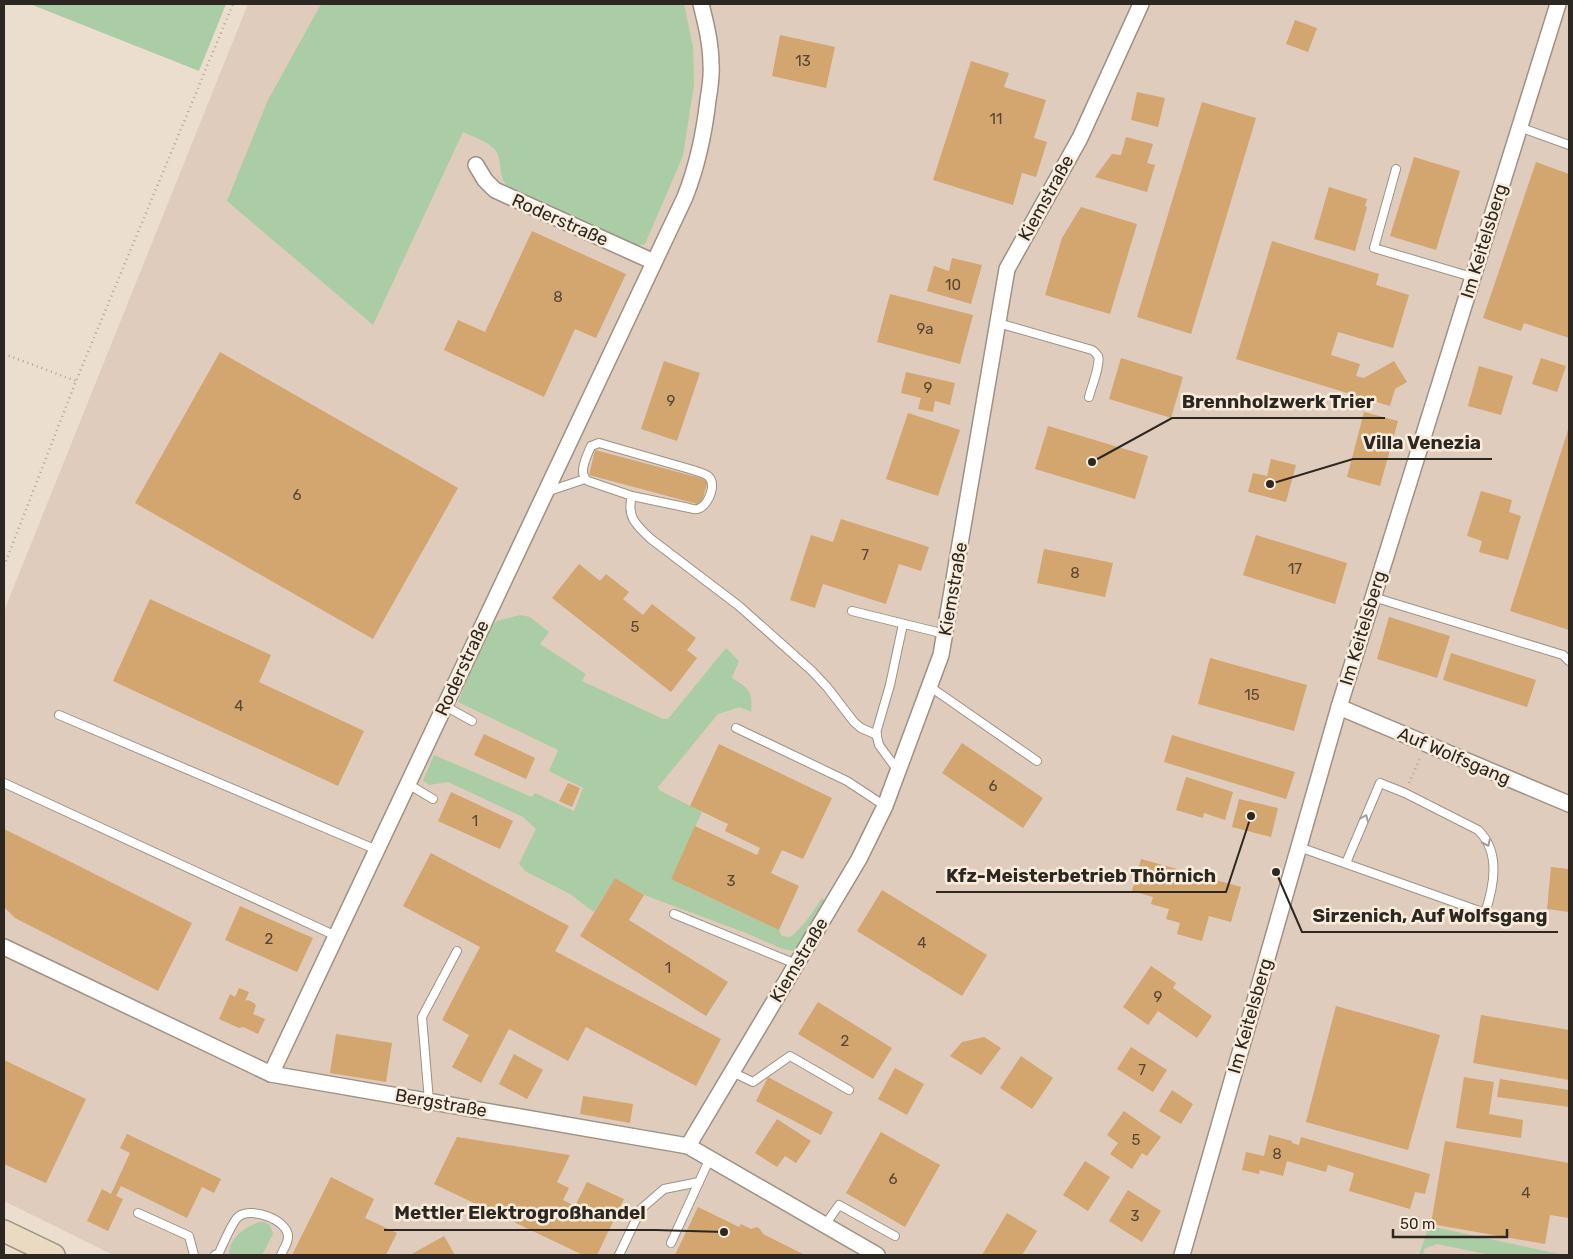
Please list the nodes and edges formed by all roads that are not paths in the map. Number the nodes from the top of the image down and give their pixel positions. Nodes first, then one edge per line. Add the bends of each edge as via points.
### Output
1 (701, 4) edge
2 (1141, 4) edge
3 (1558, 4) edge
4 (1519, 127) junction
5 (1569, 145) edge
6 (476, 164) dead end
7 (1396, 170) dead end
8 (654, 262) junction
9 (1472, 278) junction
10 (998, 323) junction
11 (1088, 396) dead end
12 (585, 479) junction
13 (546, 492) junction
14 (632, 496) junction
15 (1373, 597) junction
16 (852, 611) dead end
17 (903, 624) junction
18 (945, 634) junction
19 (1569, 662) edge
20 (929, 686) junction
21 (445, 706) junction
22 (1339, 707) junction
23 (58, 716) dead end
24 (472, 721) dead end
25 (736, 728) dead end
26 (876, 735) junction
27 (1037, 761) dead end
28 (898, 771) junction
29 (4, 783) edge
30 (408, 784) junction
31 (433, 799) dead end
32 (1569, 804) edge
33 (885, 806) junction
34 (1299, 846) junction
35 (377, 850) junction
36 (1346, 863) junction
37 (674, 914) dead end
38 (336, 936) junction
39 (4, 947) edge
40 (457, 951) dead end
41 (796, 964) junction
42 (732, 1072) junction
43 (271, 1074) junction
44 (849, 1090) dead end
45 (429, 1101) junction
46 (688, 1146) junction
47 (710, 1158) junction
48 (699, 1182) junction
49 (138, 1214) dead end
50 (825, 1225) junction
51 (4, 1231) edge
52 (895, 1236) dead end
53 (671, 1243) dead end
54 (54, 1255) edge
55 (194, 1255) edge
56 (215, 1255) edge
57 (281, 1255) edge
58 (619, 1255) edge
59 (877, 1255) edge
60 (1182, 1255) edge

1 - 8 street, Roderstraße via 711,66 705,128 696,169
2 - 10 street, Kiemstraße via 1080,138 1007,269
3 - 4 street, Im Keitelsberg
4 - 5 lane
4 - 9 street, Im Keitelsberg
6 - 8 street, Roderstraße via 495,190
7 - 9 lane via 1374,248
8 - 13 street, Roderstraße
9 - 15 street, Im Keitelsberg
10 - 11 lane via 1096,353 1098,366
10 - 18 street, Kiemstraße
12 - 13 lane
12 - 14 lane
12 - 14 lane via 582,471 590,448 599,443 693,470 708,476 712,483 711,492 702,506 694,509
13 - 21 street, Roderstraße
14 - 26 lane via 632,517 651,539 739,606 812,671 854,722
15 - 19 lane via 1563,655
15 - 22 street, Im Keitelsberg
16 - 17 lane
17 - 18 lane
17 - 26 lane
18 - 20 street, Kiemstraße
20 - 27 lane
20 - 28 street, Kiemstraße
21 - 24 lane
21 - 30 street, Roderstraße
22 - 32 street, Auf Wolfsgang
22 - 34 street, Im Keitelsberg
23 - 35 lane
25 - 33 lane via 847,780
26 - 28 lane via 879,745
28 - 33 street, Kiemstraße
29 - 38 lane
30 - 31 lane
30 - 35 street, Roderstraße
33 - 41 street, Kiemstraße via 859,858
34 - 36 lane
34 - 60 street, Im Keitelsberg
35 - 38 street, Roderstraße
36 -> 36 lane via 1380,784 1478,830 1492,854 1492,893 1485,913
37 - 41 lane
38 - 43 street, Roderstraße
39 - 43 street, Bergstraße
40 - 45 lane via 422,1018
41 - 42 street, Kiemstraße
42 - 44 lane via 753,1082 790,1056
42 - 46 street, Kiemstraße
43 - 45 street, Bergstraße
45 - 46 street, Bergstraße
46 - 47 street, Bergstraße
47 - 48 lane
47 - 50 street, Bergstraße
48 - 53 lane
48 - 58 lane via 664,1188 641,1208
49 - 55 lane via 189,1236
50 - 52 lane via 839,1205
50 - 59 street, Bergstraße
51 - 54 street
56 - 57 lane via 237,1218 245,1213 259,1213 271,1218 287,1231 288,1238

